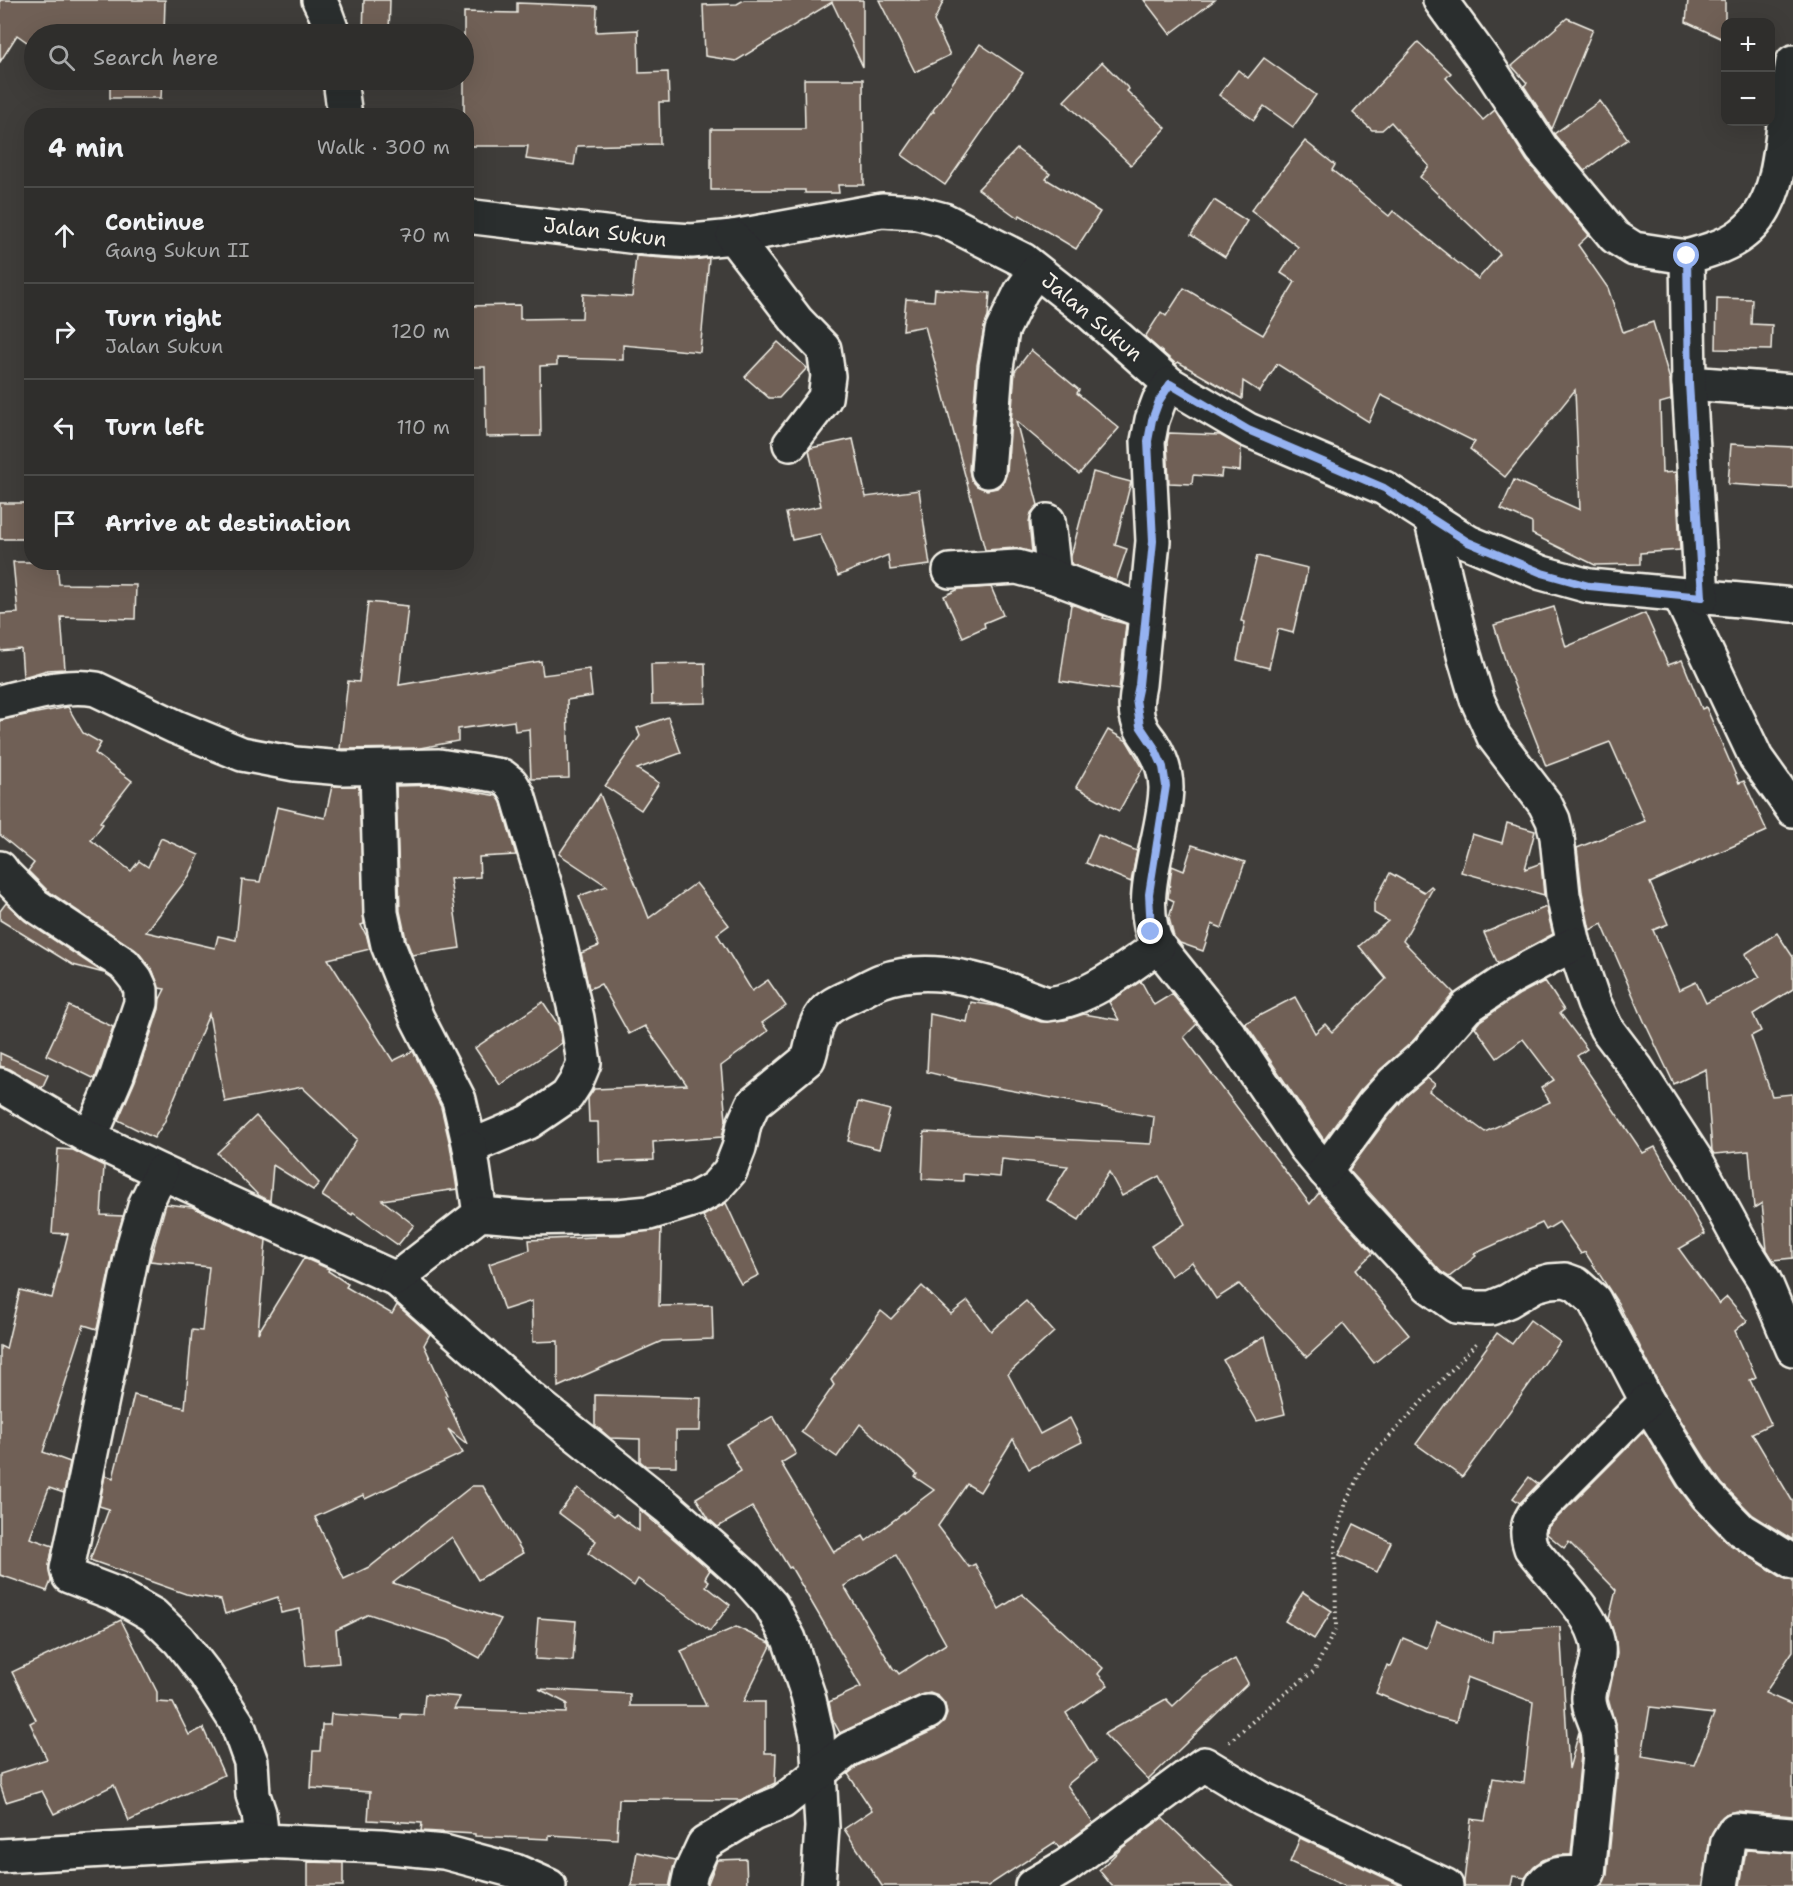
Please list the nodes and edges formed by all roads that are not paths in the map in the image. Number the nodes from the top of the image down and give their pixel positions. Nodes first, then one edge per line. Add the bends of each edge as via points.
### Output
1 (319, 0) edge
2 (1440, 0) edge
3 (330, 24) edge
4 (1793, 62) edge
5 (341, 90) edge
6 (1790, 106) edge
7 (344, 108) edge
8 (474, 217) edge
9 (733, 237) junction
10 (1687, 256) junction
11 (1036, 271) junction
12 (1689, 383) junction
13 (1170, 384) junction
14 (1793, 391) edge
15 (790, 444) dead end
16 (988, 471) dead end
17 (1431, 518) junction
18 (1048, 521) dead end
19 (950, 571) dead end
20 (1054, 577) junction
21 (1691, 596) junction
22 (1793, 605) edge
23 (1146, 612) junction
24 (0, 702) edge
25 (376, 768) junction
26 (1793, 810) edge
27 (0, 868) edge
28 (1574, 944) junction
29 (1158, 946) junction
30 (0, 1085) edge
31 (90, 1138) junction
32 (470, 1147) junction
33 (1325, 1171) junction
34 (161, 1172) junction
35 (480, 1214) junction
36 (396, 1279) junction
37 (1793, 1349) edge
38 (1647, 1401) junction
39 (1793, 1562) edge
40 (928, 1712) dead end
41 (821, 1770) junction
42 (1791, 1835) dead end
43 (262, 1841) junction
44 (0, 1856) edge
45 (1588, 1880) edge
46 (549, 1886) edge
47 (688, 1886) edge
48 (818, 1886) edge
49 (1032, 1886) edge
50 (1446, 1886) edge
51 (1542, 1886) edge
52 (1721, 1886) edge

1 - 3 street
2 - 10 street via 1542,149 1615,237 1634,249
4 - 6 street
5 - 7 street
6 - 10 street via 1778,171 1756,222 1717,247
8 - 9 street, Jalan Sukun via 646,238 692,241
9 - 11 street, Jalan Sukun via 882,210 914,212 944,220 1023,260
9 - 15 street via 797,321 824,349 828,376 825,398
10 - 12 street
11 - 13 street, Jalan Sukun
11 - 16 street via 1002,331
12 - 14 street
12 - 21 street
13 - 17 street, Jalan Sukun via 1248,430 1384,488
13 - 23 street via 1159,401 1148,441 1153,541
17 - 21 street, Jalan Sukun via 1468,542 1542,573 1589,586
17 - 28 street via 1477,699 1494,737 1553,820
18 - 20 street
19 - 20 street via 1017,567
20 - 23 street
21 - 22 street, Jalan Sukun
21 - 26 street via 1756,758
23 - 29 street via 1137,711 1140,726 1163,767 1166,786 1149,894 1151,932
24 - 25 street via 85,687 242,754 295,764
25 - 32 street via 381,913 388,945 417,1018 459,1100
25 - 32 street via 439,766 502,776 518,795 548,896 584,1063 567,1096 529,1122
27 - 31 street via 35,904 124,964 141,990 141,1003 117,1075
28 - 33 street via 1510,978 1467,1007 1374,1104
28 - 37 street via 1606,1028 1696,1160 1764,1280
29 - 33 street via 1229,1034
29 - 35 street via 1099,985 1056,1003 1047,1004 996,985 952,975 909,975 882,981 831,1006 822,1015 808,1059 753,1104 730,1171 715,1188 649,1213 528,1218
30 - 31 street
31 - 34 street
32 - 35 street
33 - 38 street via 1429,1286 1457,1306 1491,1308 1535,1285 1565,1280 1576,1284 1594,1300
34 - 36 street
34 - 43 street via 146,1203 134,1244 67,1569 69,1576 116,1594 153,1615 206,1675 237,1723 251,1762
35 - 36 street
36 - 41 street via 529,1397 676,1514 771,1605 789,1639 808,1695
38 - 39 street via 1708,1496 1741,1530
38 - 45 street via 1528,1525 1531,1548 1592,1626 1598,1648 1589,1696 1600,1755
40 - 41 street via 849,1749
41 - 47 street via 782,1802 753,1814 704,1844
41 - 48 street
42 - 52 street via 1735,1830 1728,1841
43 - 44 street
43 - 46 street via 444,1852 515,1871
45 - 51 street via 1554,1874
49 - 50 street via 1066,1866 1204,1764 1262,1799

